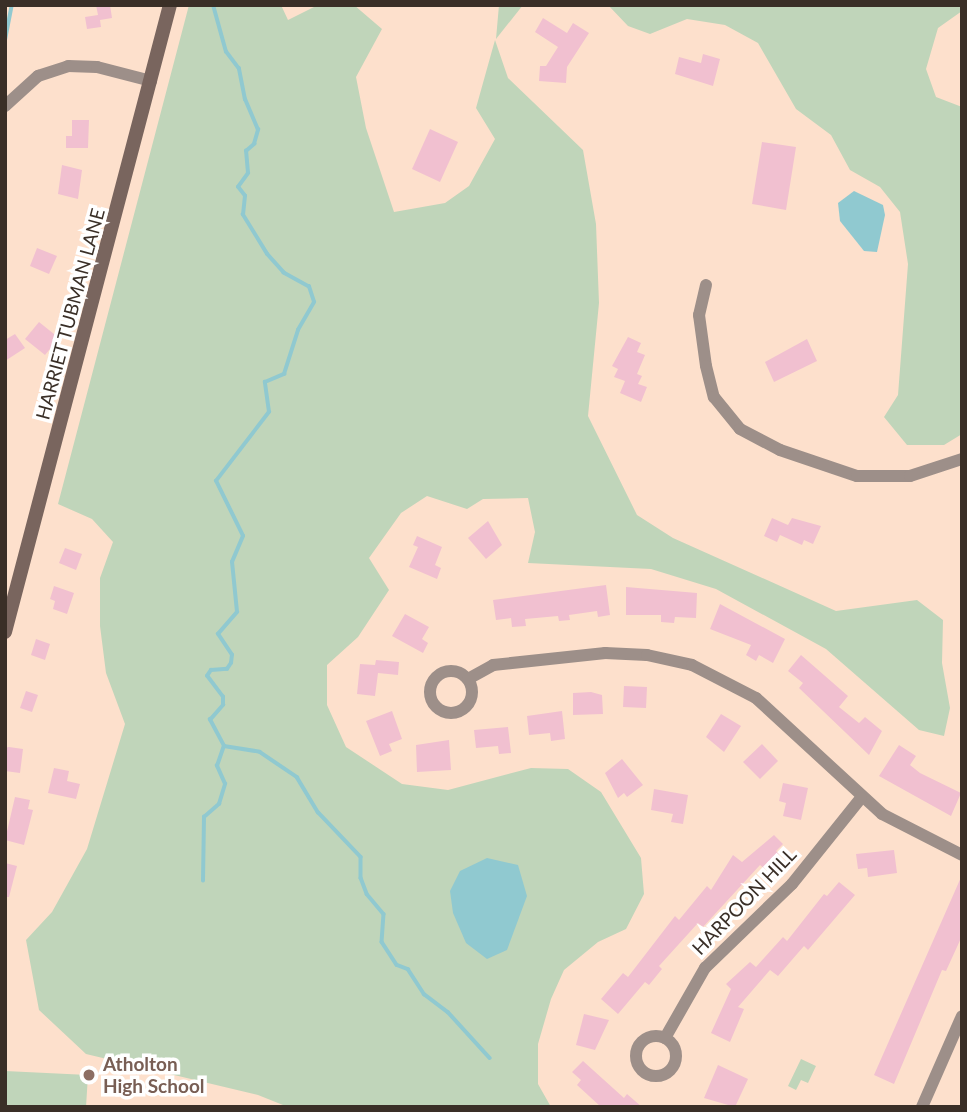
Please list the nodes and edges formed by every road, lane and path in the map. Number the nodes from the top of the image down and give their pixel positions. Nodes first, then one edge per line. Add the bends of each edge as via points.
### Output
1 (170, 5) edge
2 (151, 81) junction
3 (5, 106) edge
4 (706, 285) dead end
5 (962, 459) edge
6 (5, 632) edge
7 (468, 679) dead end
8 (861, 798) junction
9 (962, 855) edge
10 (962, 1016) edge
11 (665, 1038) dead end
12 (922, 1107) edge

1 - 2 street, HARRIET TUBMAN LANE
2 - 3 street via 97,67 68,66 38,76
2 - 6 street, HARRIET TUBMAN LANE
4 - 5 street via 699,314 706,366 714,397 740,429 780,450 857,476 910,476
7 - 8 street via 493,665 606,653 647,655 692,666 756,698
8 - 9 street via 901,825
8 - 11 street, HARPOON HILL via 782,895 705,968
10 - 12 street

